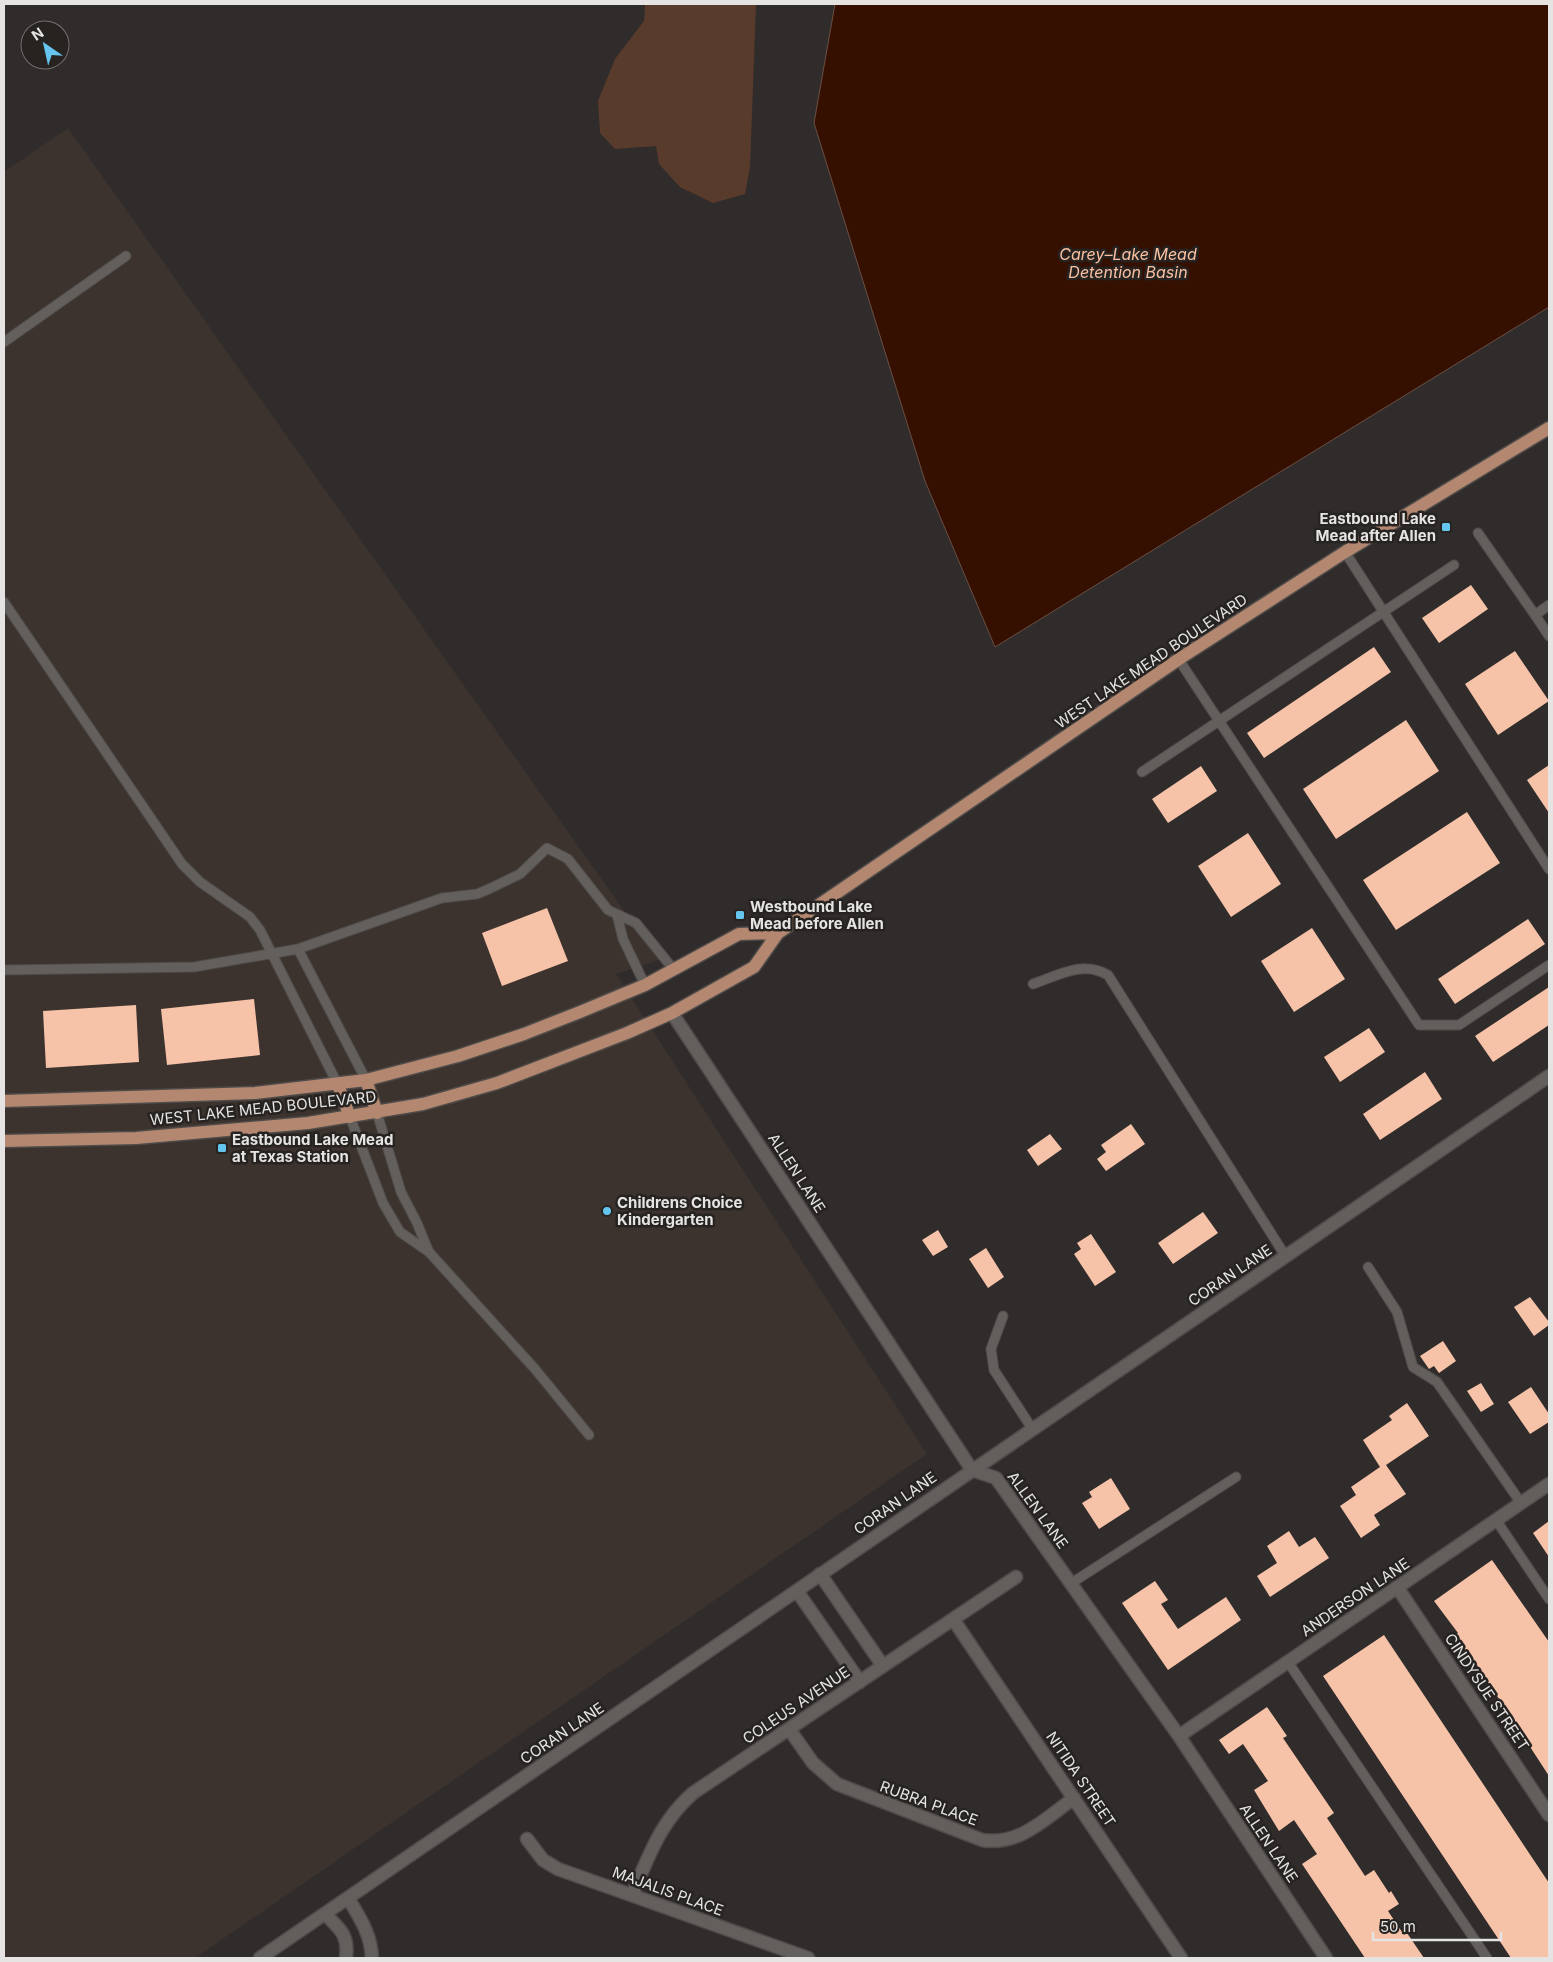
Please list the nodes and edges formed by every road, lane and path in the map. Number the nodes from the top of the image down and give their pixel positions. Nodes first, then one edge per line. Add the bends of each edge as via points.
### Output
1 (126, 256) dead end
2 (4, 342) edge
3 (1549, 428) edge
4 (1478, 533) dead end
5 (1344, 552) junction
6 (1454, 565) dead end
7 (4, 602) edge
8 (1549, 605) edge
9 (1384, 612) junction
10 (1534, 615) junction
11 (1549, 636) edge
12 (1179, 660) junction
13 (1219, 722) junction
14 (1142, 772) dead end
15 (1549, 869) edge
16 (617, 915) junction
17 (778, 933) junction
18 (298, 949) junction
19 (272, 952) junction
20 (1549, 965) edge
21 (4, 970) edge
22 (674, 970) junction
23 (1033, 984) dead end
24 (645, 985) junction
25 (672, 1013) junction
26 (1549, 1076) edge
27 (366, 1080) junction
28 (338, 1085) junction
29 (4, 1101) edge
30 (377, 1113) junction
31 (350, 1117) junction
32 (4, 1140) edge
33 (429, 1252) junction
34 (1286, 1256) junction
35 (1368, 1268) dead end
36 (1003, 1316) dead end
37 (1033, 1430) junction
38 (589, 1434) dead end
39 (972, 1470) junction
40 (1236, 1477) dead end
41 (1549, 1484) edge
42 (1521, 1503) junction
43 (1496, 1520) junction
44 (820, 1574) junction
45 (1016, 1576) dead end
46 (1070, 1584) junction
47 (1398, 1587) junction
48 (797, 1590) junction
49 (1549, 1599) edge
50 (953, 1619) junction
51 (1288, 1662) junction
52 (883, 1666) junction
53 (860, 1682) junction
54 (789, 1729) junction
55 (1179, 1736) junction
56 (1074, 1798) junction
57 (1549, 1815) edge
58 (527, 1839) dead end
59 (632, 1895) junction
60 (348, 1898) junction
61 (325, 1914) junction
62 (260, 1958) edge
63 (346, 1958) edge
64 (372, 1958) edge
65 (808, 1958) edge
66 (1181, 1958) edge
67 (1326, 1958) edge
68 (1487, 1958) edge

1 - 2 lane
3 - 5 main road, WEST LAKE MEAD BOULEVARD
4 - 10 lane
5 - 9 lane
5 - 12 main road, WEST LAKE MEAD BOULEVARD
6 - 9 lane
7 - 19 lane via 182,864 200,882 250,917
8 - 10 lane
9 - 13 lane
9 - 15 lane
10 - 11 lane
12 - 13 lane
12 - 17 main road, WEST LAKE MEAD BOULEVARD
13 - 14 lane
13 - 20 lane via 1419,1025 1459,1025
16 - 18 lane via 608,910 568,859 547,848 520,874 477,894 442,898
16 - 22 lane via 636,923
16 - 24 lane via 623,938
17 - 22 main road, WEST LAKE MEAD BOULEVARD via 739,934
17 - 25 main road, WEST LAKE MEAD BOULEVARD via 754,967
18 - 19 lane
18 - 27 lane
19 - 21 lane via 194,967
19 - 28 lane
22 - 24 main road, WEST LAKE MEAD BOULEVARD
23 - 34 lane via 1080,968 1096,968 1108,975
24 - 27 main road, WEST LAKE MEAD BOULEVARD via 524,1034 458,1056
25 - 30 main road, WEST LAKE MEAD BOULEVARD via 627,1034 498,1083
25 - 39 street, ALLEN LANE
26 - 34 street, CORAN LANE
27 - 28 main road, WEST LAKE MEAD BOULEVARD
27 - 30 main road
28 - 29 main road, WEST LAKE MEAD BOULEVARD via 255,1093
28 - 31 main road
30 - 31 main road, WEST LAKE MEAD BOULEVARD
30 - 33 lane via 401,1192
31 - 32 main road, WEST LAKE MEAD BOULEVARD via 136,1138
31 - 33 lane via 383,1203 400,1232
33 - 38 lane
34 - 37 street, CORAN LANE
35 - 42 lane via 1397,1312 1413,1367 1437,1382
36 - 37 lane via 991,1349 994,1370
37 - 39 street, CORAN LANE
39 - 44 street, CORAN LANE
39 - 46 street, ALLEN LANE via 996,1478
40 - 46 lane
41 - 42 street, ANDERSON LANE
42 - 43 street, ANDERSON LANE
43 - 47 street, ANDERSON LANE
43 - 49 lane
44 - 48 street, CORAN LANE
44 - 52 street
45 - 50 street, COLEUS AVENUE
46 - 55 street, ALLEN LANE
47 - 51 street, ANDERSON LANE
47 - 57 street, CINDYSUE STREET
48 - 53 street
48 - 60 street, CORAN LANE
50 - 52 street, COLEUS AVENUE
50 - 56 street, NITIDA STREET
51 - 55 street, ANDERSON LANE
51 - 68 lane
52 - 53 street, COLEUS AVENUE
53 - 54 street, COLEUS AVENUE
54 - 56 street, RUBRA PLACE via 813,1763 837,1784 982,1840 1004,1842 1019,1837
54 - 59 street, COLEUS AVENUE via 680,1804 660,1831
55 - 67 street, ALLEN LANE
56 - 66 street, NITIDA STREET
58 - 59 street, MAJALIS PLACE via 544,1860 558,1869
59 - 65 street, MAJALIS PLACE
60 - 61 street, CORAN LANE
60 - 64 street via 372,1943
61 - 62 street, CORAN LANE
61 - 63 street via 342,1931 348,1945

